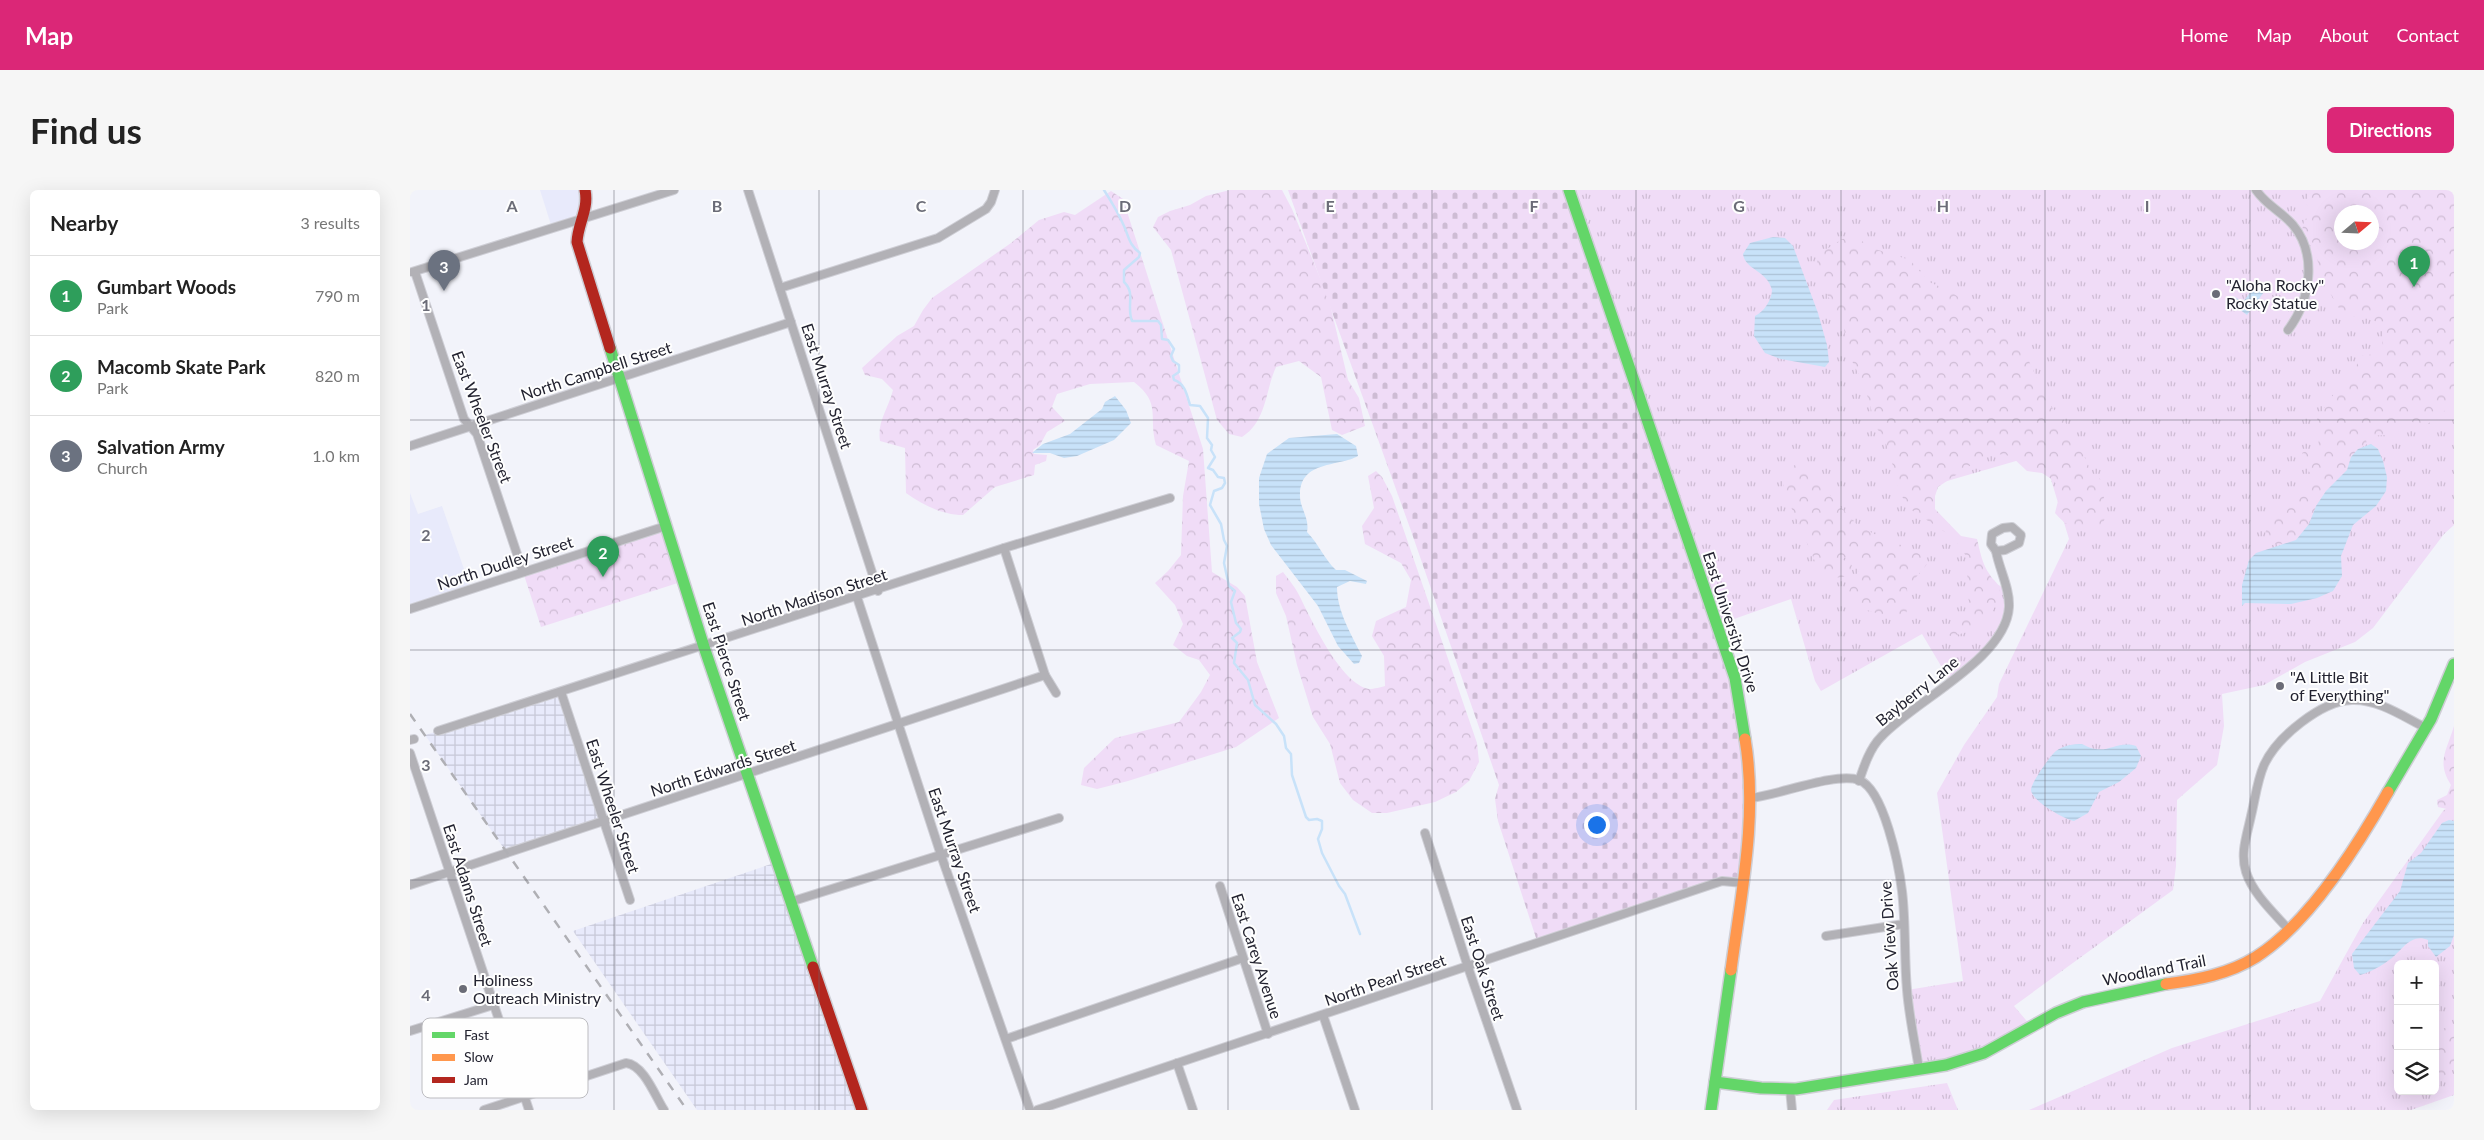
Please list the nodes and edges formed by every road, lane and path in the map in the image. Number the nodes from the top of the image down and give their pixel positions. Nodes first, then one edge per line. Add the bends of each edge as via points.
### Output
1 (585, 190) edge
2 (674, 190) edge
3 (748, 190) edge
4 (995, 190) edge
5 (1569, 190) edge
6 (2256, 190) edge
7 (581, 219) junction
8 (412, 272) edge
9 (780, 288) junction
10 (791, 322) junction
11 (2288, 330) dead end
12 (619, 378) junction
13 (470, 426) junction
14 (410, 446) edge
15 (1170, 498) dead end
16 (666, 526) junction
17 (1004, 548) junction
18 (1996, 551) dead end
19 (523, 572) junction
20 (878, 591) junction
21 (857, 597) junction
22 (410, 609) edge
23 (704, 647) junction
24 (2454, 664) edge
25 (1045, 675) junction
26 (561, 692) junction
27 (1056, 693) dead end
28 (899, 724) junction
29 (2426, 728) junction
30 (438, 731) dead end
31 (410, 753) edge
32 (748, 774) junction
33 (1859, 781) junction
34 (1751, 798) junction
35 (1059, 818) dead end
36 (604, 822) junction
37 (1425, 833) dead end
38 (941, 855) junction
39 (449, 872) junction
40 (1743, 883) junction
41 (410, 885) edge
42 (1220, 886) dead end
43 (630, 900) dead end
44 (790, 902) junction
45 (1904, 924) junction
46 (2289, 930) junction
47 (1826, 936) dead end
48 (1243, 958) junction
49 (1468, 966) junction
50 (493, 1005) junction
51 (1323, 1015) junction
52 (452, 1018) edge
53 (498, 1018) edge
54 (422, 1027) edge
55 (410, 1031) edge
56 (1268, 1034) junction
57 (1006, 1039) junction
58 (1177, 1063) junction
59 (1919, 1069) junction
60 (588, 1076) edge
61 (1715, 1082) junction
62 (1790, 1089) junction
63 (522, 1098) edge
64 (525, 1098) edge
65 (484, 1110) edge
66 (529, 1110) edge
67 (664, 1110) edge
68 (862, 1110) edge
69 (1030, 1110) edge
70 (1037, 1110) edge
71 (1193, 1110) edge
72 (1355, 1110) edge
73 (1517, 1110) edge
74 (1711, 1110) edge
75 (1792, 1110) edge

1 - 7 street, East Pierce Street via 588,204
2 - 7 street
3 - 9 street, East Murray Street
4 - 9 street via 986,209 938,238
5 - 34 street, East University Drive via 1735,678 1748,745
6 - 11 street via 2268,205 2292,224 2305,248 2307,290 2298,315
7 - 8 street
7 - 12 street, East Pierce Street via 576,232 577,242
8 - 13 street, East Wheeler Street via 464,419
9 - 10 street, East Murray Street
10 - 12 street, North Campbell Street
10 - 20 street, East Murray Street
12 - 13 street, North Campbell Street
12 - 16 street, East Pierce Street
13 - 14 street, North Campbell Street
13 - 19 street, East Wheeler Street via 477,434
15 - 17 street, North Madison Street
16 - 19 street, North Dudley Street
16 - 23 street, East Pierce Street
17 - 20 street, North Madison Street
17 - 25 street
18 - 33 street, Bayberry Lane via 2009,600 2003,630 1982,656 1880,738
19 - 22 street, North Dudley Street
20 - 21 street, North Madison Street
21 - 23 street, North Madison Street
21 - 28 street, East Murray Street
23 - 26 street, North Madison Street
23 - 32 street, East Pierce Street
24 - 29 street, Woodland Trail
25 - 27 street
25 - 28 street, North Edwards Street
26 - 30 street, North Madison Street
26 - 36 street, East Wheeler Street
28 - 32 street, North Edwards Street
28 - 38 street, East Murray Street
29 - 46 street, Woodland Trail via 2359,843
29 - 46 street via 2373,703 2339,701 2321,709 2288,734 2272,752 2261,773 2245,842 2244,864 2255,890
31 - 39 street, East Adams Street
32 - 36 street, North Edwards Street
32 - 44 street, East Pierce Street
33 - 34 street via 1843,778
33 - 45 street, Oak View Drive via 1872,790 1880,804 1900,878
34 - 40 street, East University Drive
35 - 38 street
36 - 39 street, North Edwards Street
36 - 43 street, East Wheeler Street
37 - 49 street, East Oak Street
38 - 44 street
38 - 57 street, East Murray Street
39 - 41 street, North Edwards Street
39 - 50 street, East Adams Street
40 - 49 street, North Pearl Street via 1722,881
40 - 61 street, East University Drive
42 - 48 street, East Carey Avenue
44 - 68 street, East Pierce Street
45 - 47 street
45 - 59 street, Oak View Drive via 1907,990
46 - 59 street, Woodland Trail via 2256,957 2218,974 2083,1002 2056,1013 1984,1053 1959,1062
48 - 56 street, East Carey Avenue
48 - 57 street
49 - 51 street, North Pearl Street
49 - 73 street, East Oak Street
50 - 52 street
50 - 53 street, East Adams Street
51 - 56 street, North Pearl Street
51 - 72 street
54 - 55 street
56 - 58 street, North Pearl Street
57 - 69 street, East Murray Street
58 - 70 street, North Pearl Street
58 - 71 street
59 - 62 street, Woodland Trail
60 - 67 street via 626,1063 633,1065
61 - 62 street, Woodland Trail
61 - 74 street, East University Drive
62 - 75 street
63 - 65 street
64 - 66 street, East Adams Street

